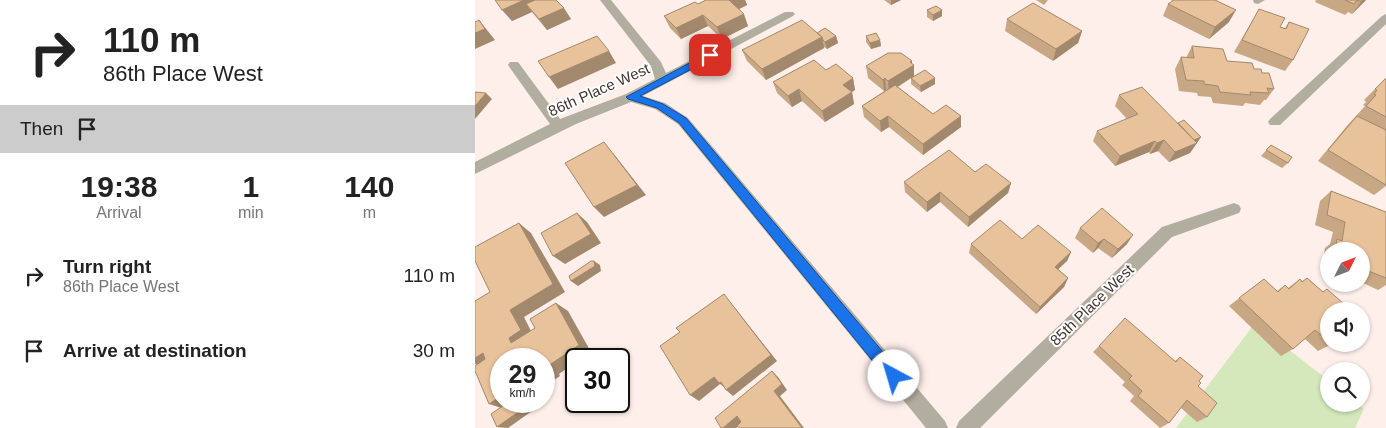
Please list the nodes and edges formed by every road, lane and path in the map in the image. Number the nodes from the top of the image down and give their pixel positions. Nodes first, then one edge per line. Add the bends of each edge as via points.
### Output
1 (605, 0) edge
2 (789, 14) dead end
3 (1386, 18) edge
4 (513, 65) dead end
5 (662, 80) junction
6 (631, 97) junction
7 (1275, 122) dead end
8 (558, 126) junction
9 (475, 168) edge
10 (1234, 209) dead end
11 (937, 428) edge
12 (967, 428) edge

1 - 5 street via 657,65
2 - 5 street, 86th Place West
3 - 7 street
4 - 8 street
5 - 6 street, 86th Place West
6 - 8 street, 86th Place West
6 - 11 street via 660,106 683,121
8 - 9 street, 86th Place West
10 - 12 street, 85th Place West via 1167,232

